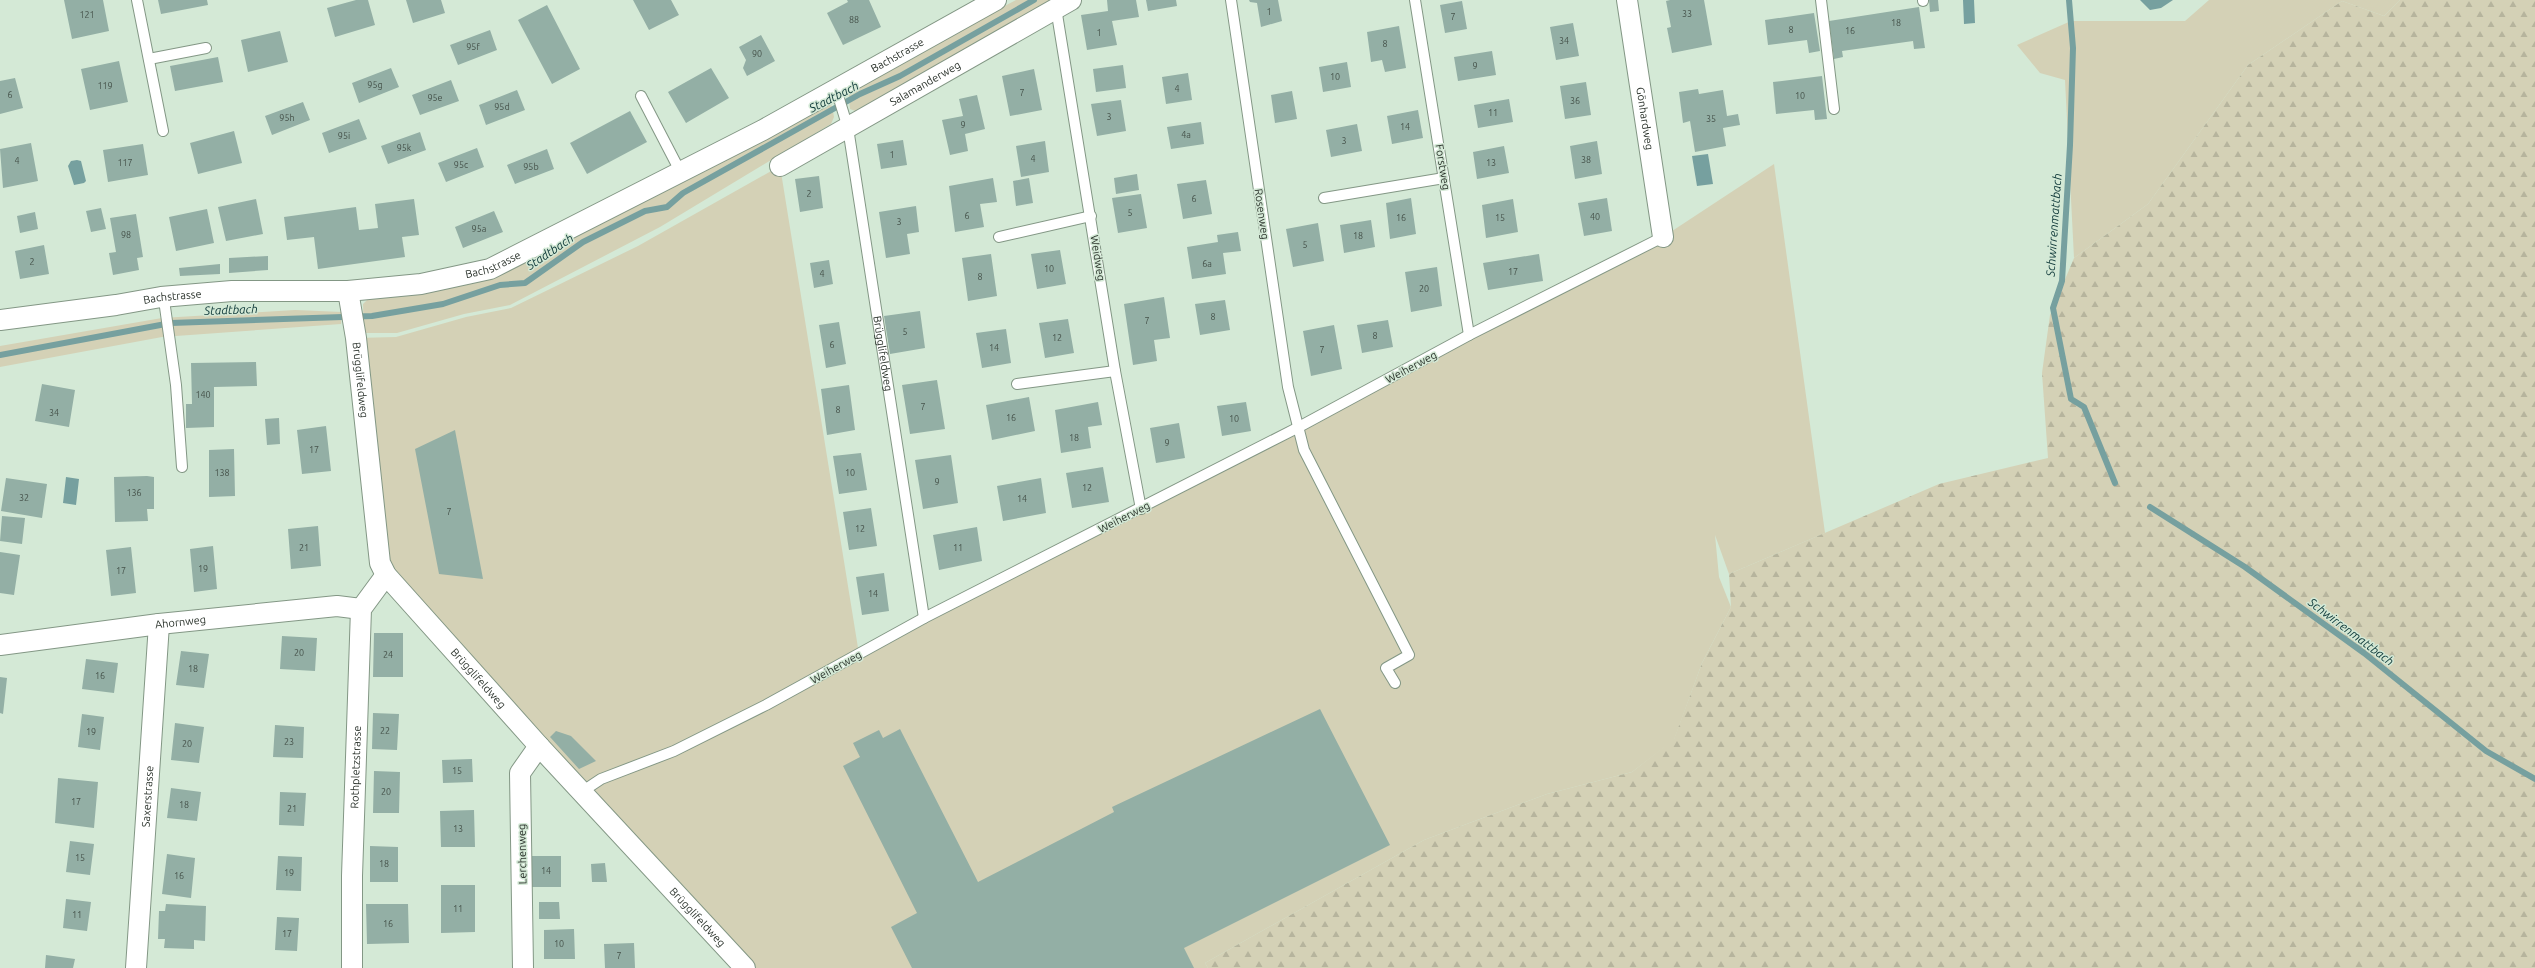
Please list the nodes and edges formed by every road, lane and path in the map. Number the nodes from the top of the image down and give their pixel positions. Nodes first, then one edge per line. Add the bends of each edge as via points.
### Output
1 (137, 0) edge
2 (996, 0) edge
3 (1231, 0) edge
4 (1415, 0) edge
5 (1627, 0) edge
6 (1821, 0) edge
7 (1064, 4) edge
8 (206, 48) dead end
9 (149, 60) junction
10 (837, 92) junction
11 (641, 96) dead end
12 (1834, 109) dead end
13 (847, 123) junction
14 (163, 131) dead end
15 (780, 166) dead end
16 (681, 173) junction
17 (1444, 178) junction
18 (1324, 198) dead end
19 (1091, 216) junction
20 (1000, 237) dead end
21 (1662, 237) joint
22 (348, 291) junction
23 (164, 305) junction
24 (0, 320) edge
25 (1468, 335) junction
26 (1115, 372) junction
27 (1017, 384) dead end
28 (1297, 428) junction
29 (182, 467) dead end
30 (1141, 509) junction
31 (386, 575) junction
32 (362, 609) junction
33 (924, 618) junction
34 (159, 624) junction
35 (0, 645) edge
36 (1395, 683) dead end
37 (539, 746) junction
38 (582, 791) junction
39 (136, 968) edge
40 (352, 968) edge
41 (523, 968) edge
42 (745, 968) edge

1 - 9 lane
2 - 10 street, Bachstrasse
3 - 28 lane, Rosenweg via 1288,387
4 - 17 lane, Forstweg
5 - 21 street, Gönhardweg
6 - 12 lane
7 - 13 street, Salamanderweg
7 - 19 lane, Weidweg
8 - 9 lane
9 - 14 lane
10 - 13 lane, Brügglifeldweg
10 - 16 street, Bachstrasse
11 - 16 lane
13 - 15 street, Salamanderweg
13 - 33 lane, Brügglifeldweg
16 - 22 street, Bachstrasse via 490,268 421,284
17 - 18 lane
17 - 25 lane, Forstweg
19 - 20 lane
19 - 26 lane, Weidweg
21 - 25 lane, Weiherweg
22 - 23 street, Bachstrasse via 232,292
22 - 31 street, Brügglifeldweg via 354,323 380,563
23 - 24 street, Bachstrasse via 116,306
23 - 29 lane via 176,384
25 - 28 lane, Weiherweg
26 - 27 lane
26 - 30 lane, Weidweg
28 - 30 lane, Weiherweg
28 - 36 lane, Rosenweg via 1304,450 1409,655 1386,668
30 - 33 lane, Weiherweg
31 - 32 street
31 - 37 street, Brügglifeldweg
32 - 34 street, Ahornweg via 337,606
32 - 40 street, Rothpletzstrasse via 352,868
33 - 38 lane, Weiherweg via 734,722 674,752 601,780
34 - 35 street, Ahornweg
34 - 39 street, Saxerstrasse
37 - 38 street, Brügglifeldweg
37 - 41 street, Lerchenweg via 520,773
38 - 42 street, Brügglifeldweg

